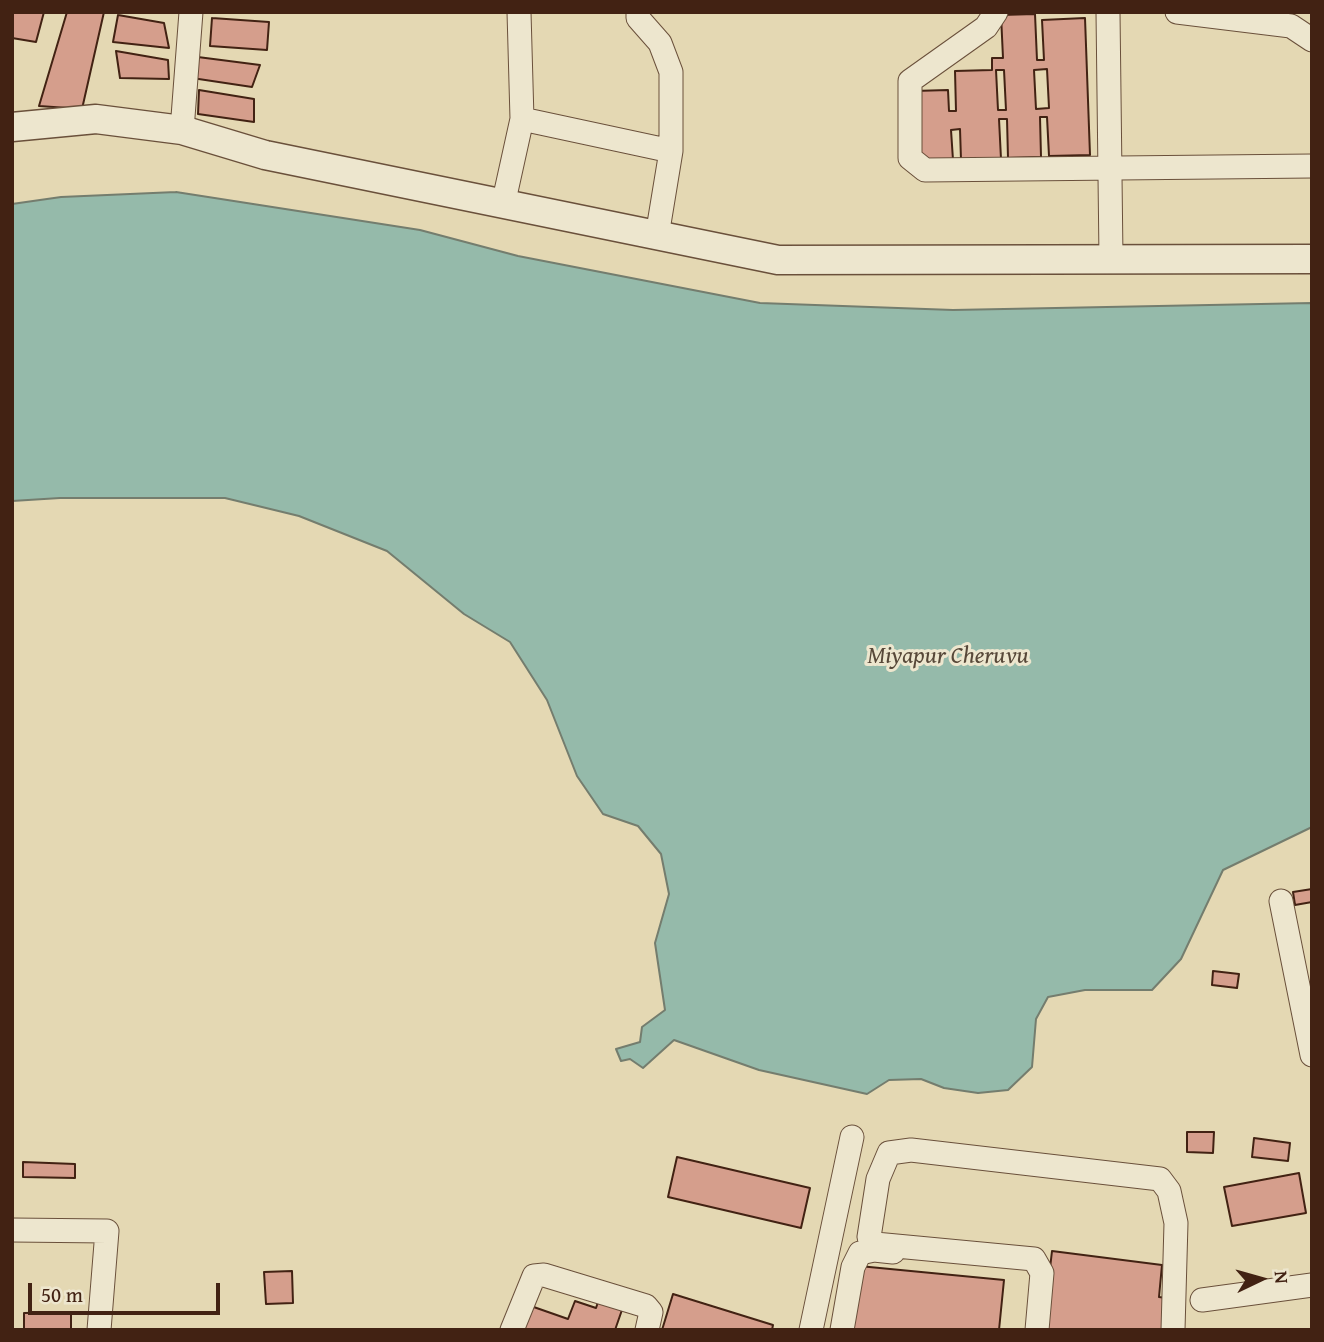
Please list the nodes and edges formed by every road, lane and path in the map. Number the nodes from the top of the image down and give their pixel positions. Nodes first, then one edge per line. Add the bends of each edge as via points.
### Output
1 (191, 12) edge
2 (519, 12) edge
3 (638, 12) edge
4 (996, 12) edge
5 (1108, 12) edge
6 (1177, 12) edge
7 (1312, 40) edge
8 (522, 119) junction
9 (12, 127) edge
10 (182, 131) junction
11 (671, 151) junction
12 (1312, 166) edge
13 (1110, 170) junction
14 (503, 205) junction
15 (657, 236) junction
16 (1111, 258) junction
17 (1312, 259) edge
18 (1281, 901) dead end
19 (1312, 1055) edge
20 (852, 1137) dead end
21 (12, 1230) edge
22 (1312, 1285) edge
23 (1202, 1300) dead end
24 (99, 1330) edge
25 (512, 1330) edge
26 (647, 1330) edge
27 (811, 1330) edge
28 (842, 1330) edge
29 (1030, 1330) edge
30 (1037, 1330) edge
31 (1173, 1330) edge

1 - 10 street
2 - 8 street
3 - 11 street via 668,58
4 - 13 street via 986,27 910,81 910,158 925,170
5 - 13 street
6 - 7 street via 1291,26
8 - 11 street
8 - 14 street
9 - 10 street via 96,119
10 - 14 street via 265,155
11 - 15 street
12 - 13 street
13 - 16 street
14 - 15 street
15 - 16 street via 778,260
16 - 17 street
18 - 19 street
20 - 27 street
21 - 24 street via 107,1231
22 - 23 street
25 - 26 street via 534,1276 544,1275 646,1306 651,1312
28 - 29 street via 853,1266 860,1253 874,1250 1028,1271 1036,1282
30 - 31 street via 1042,1273 1034,1258 875,1244 869,1237 878,1179 889,1153 911,1150 1160,1179 1169,1191 1175,1223

